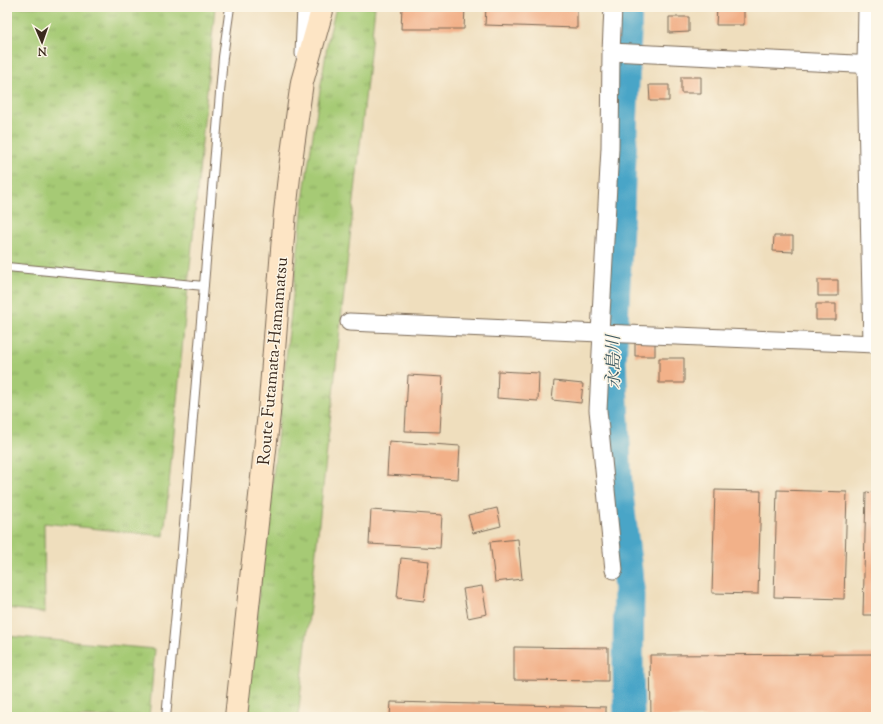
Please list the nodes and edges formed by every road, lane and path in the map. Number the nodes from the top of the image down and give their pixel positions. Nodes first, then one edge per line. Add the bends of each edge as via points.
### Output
1 (230, 7) edge
2 (306, 7) edge
3 (323, 7) edge
4 (613, 7) edge
5 (867, 7) edge
6 (619, 52) junction
7 (871, 65) edge
8 (302, 82) junction
9 (7, 267) edge
10 (204, 286) junction
11 (349, 322) dead end
12 (601, 333) junction
13 (874, 344) edge
14 (614, 570) dead end
15 (166, 717) edge
16 (236, 717) edge

1 - 10 lane
2 - 8 street
3 - 8 main road, Route Futamata-Hamamatsu
4 - 6 street
5 - 7 street
6 - 7 street
6 - 12 street via 610,148
7 - 13 street
8 - 16 main road, Route Futamata-Hamamatsu via 285,212 269,413
9 - 10 lane
10 - 15 lane
11 - 12 street
12 - 13 street
12 - 14 street via 598,410

